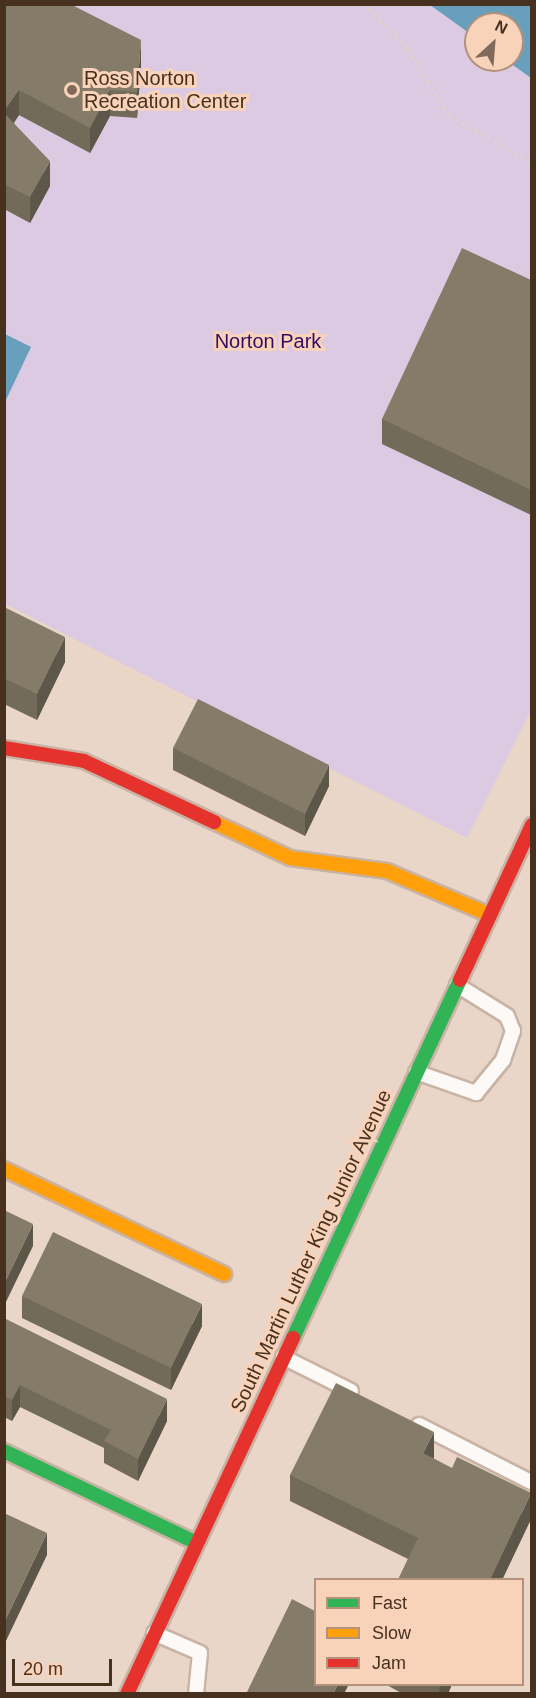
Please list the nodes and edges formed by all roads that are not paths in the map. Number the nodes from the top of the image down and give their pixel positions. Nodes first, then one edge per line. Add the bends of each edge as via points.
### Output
1 (4, 748) edge
2 (531, 828) edge
3 (490, 915) junction
4 (457, 985) junction
5 (416, 1072) junction
6 (4, 1169) edge
7 (224, 1274) dead end
8 (283, 1357) junction
9 (366, 1399) edge
10 (407, 1420) edge
11 (4, 1451) edge
12 (531, 1482) edge
13 (195, 1542) junction
14 (154, 1633) junction
15 (127, 1694) edge
16 (196, 1694) edge

1 - 3 street via 84,761 290,858 387,871
2 - 3 street, South Martin Luther King Junior Avenue
3 - 4 street, South Martin Luther King Junior Avenue
4 - 5 street, South Martin Luther King Junior Avenue
4 - 5 lane via 507,1016 513,1031 503,1060 476,1093
5 - 8 street, South Martin Luther King Junior Avenue
6 - 7 street
8 - 9 lane
8 - 13 street, South Martin Luther King Junior Avenue
10 - 12 lane
11 - 13 street
13 - 14 street, South Martin Luther King Junior Avenue
14 - 15 street, South Martin Luther King Junior Avenue
14 - 16 lane via 200,1653

